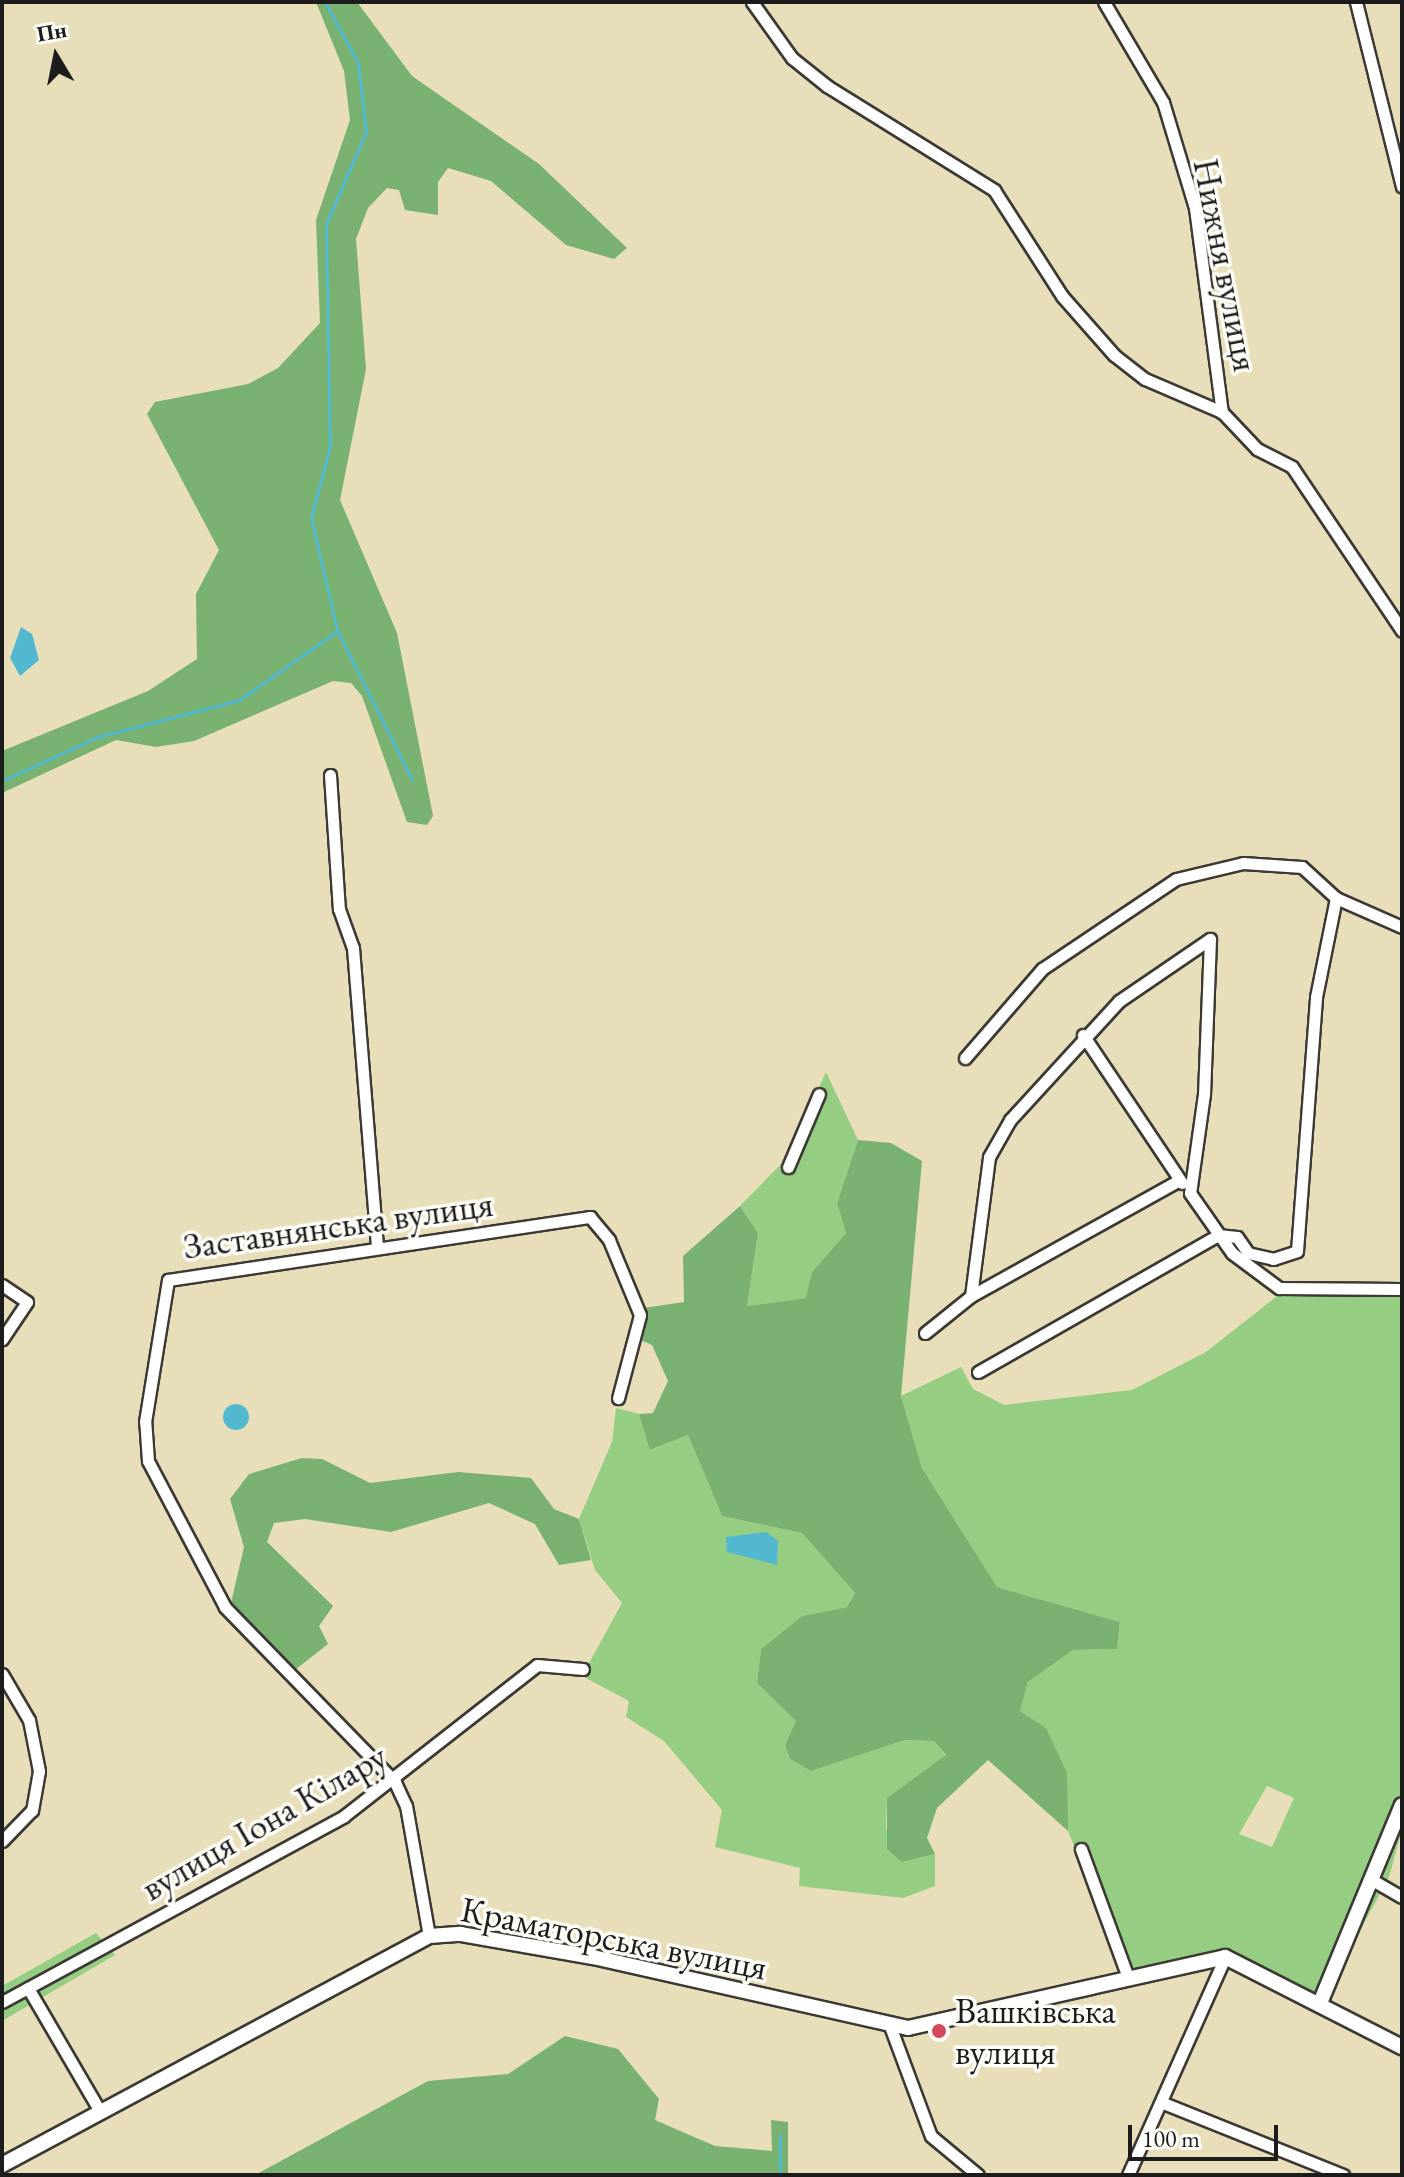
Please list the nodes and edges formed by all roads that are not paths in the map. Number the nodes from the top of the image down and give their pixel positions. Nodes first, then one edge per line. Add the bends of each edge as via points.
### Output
1 (752, 2) edge
2 (1104, 2) edge
3 (1356, 2) edge
4 (1402, 186) edge
5 (1222, 412) junction
6 (1402, 631) edge
7 (330, 775) dead end
8 (1336, 898) junction
9 (1402, 927) edge
10 (1083, 1035) junction
11 (965, 1058) dead end
12 (819, 1094) dead end
13 (788, 1167) dead end
14 (1179, 1180) junction
15 (1190, 1193) junction
16 (1218, 1235) junction
17 (377, 1245) junction
18 (2, 1285) edge
19 (1402, 1289) edge
20 (971, 1296) junction
21 (925, 1333) dead end
22 (2, 1339) edge
23 (978, 1372) dead end
24 (618, 1398) dead end
25 (583, 1669) dead end
26 (2, 1674) edge
27 (395, 1782) junction
28 (1402, 1805) edge
29 (2, 1841) edge
30 (1081, 1849) dead end
31 (1374, 1881) junction
32 (1402, 1897) edge
33 (429, 1936) junction
34 (1219, 1957) junction
35 (1127, 1975) junction
36 (28, 1988) junction
37 (2, 2002) edge
38 (1320, 2003) junction
39 (890, 2026) junction
40 (1402, 2047) edge
41 (1163, 2103) junction
42 (100, 2111) junction
43 (2, 2165) edge
44 (978, 2175) edge
45 (1128, 2175) edge
46 (1343, 2175) edge

1 - 5 street via 792,58 815,77 994,190 1062,296 1114,355 1182,399
2 - 5 street, Нижня вулиця via 1163,102 1195,208
3 - 4 street
5 - 6 street via 1257,449 1292,467
7 - 17 street via 339,909 353,948
8 - 9 street
8 - 11 street via 1302,867 1287,864 1243,863 1176,879 1042,969
8 - 16 street via 1316,997 1303,1241 1297,1251 1273,1259 1248,1253 1237,1237
10 - 14 street
10 - 15 street via 1210,939 1204,1094
10 - 20 street via 1010,1120 989,1157
12 - 13 street
14 - 15 street
14 - 20 street
15 - 16 street
16 - 19 street via 1279,1288
16 - 23 street
17 - 24 street, Заставнянська вулиця via 590,1217 609,1240 640,1315
17 - 27 street, Заставнянська вулиця via 173,1275 144,1439 148,1461 225,1607
18 - 22 street via 27,1302
20 - 21 street
25 - 27 street, вулиця Іона Кілару via 537,1665
26 - 29 street via 29,1720 39,1771 32,1810
27 - 33 street, Заставнянська вулиця via 406,1806
27 - 36 street, вулиця Іона Кілару
28 - 31 street
30 - 35 street
31 - 32 street
31 - 38 street
33 - 39 street, Краматорська вулиця via 461,1934 593,1957
33 - 42 street, Краматорська вулиця
34 - 35 street, Краматорська вулиця
34 - 38 street
34 - 41 street
35 - 39 street, Краматорська вулиця via 931,2024
36 - 37 street, вулиця Іона Кілару
36 - 42 street
38 - 40 street
39 - 44 street via 931,2136
41 - 45 street
41 - 46 street
42 - 43 street, Краматорська вулиця

